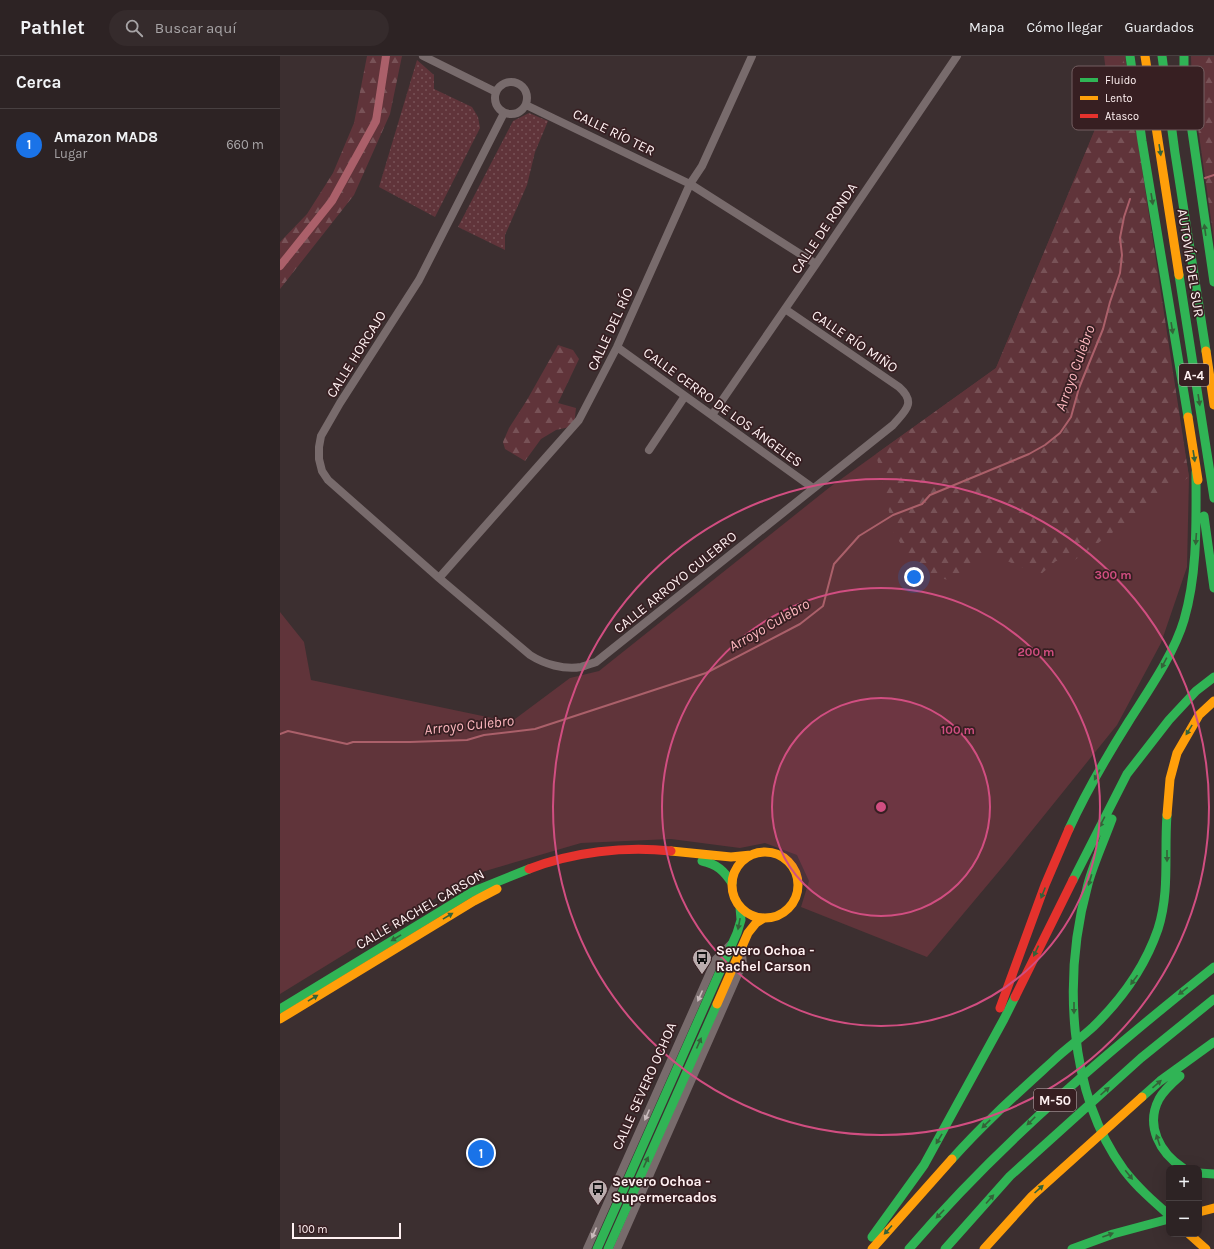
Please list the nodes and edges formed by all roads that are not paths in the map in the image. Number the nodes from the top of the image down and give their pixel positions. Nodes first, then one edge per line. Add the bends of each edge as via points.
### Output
1 (423, 56) edge
2 (752, 56) edge
3 (957, 56) edge
4 (1130, 56) edge
5 (1138, 56) edge
6 (1145, 56) edge
7 (1162, 56) edge
8 (1132, 66) edge
9 (1139, 66) edge
10 (1147, 66) edge
11 (1163, 66) edge
12 (496, 92) junction
13 (526, 105) junction
14 (504, 113) junction
15 (1141, 130) edge
16 (1144, 130) edge
17 (1157, 130) edge
18 (1172, 130) edge
19 (1192, 130) edge
20 (1175, 152) junction
21 (1146, 161) junction
22 (690, 184) junction
23 (816, 264) junction
24 (1214, 282) edge
25 (785, 309) junction
26 (617, 347) junction
27 (1214, 350) edge
28 (685, 396) junction
29 (908, 398) joint
30 (1214, 405) edge
31 (712, 415) junction
32 (649, 450) dead end
33 (1196, 472) junction
34 (813, 488) junction
35 (1214, 498) edge
36 (439, 578) junction
37 (1214, 588) edge
38 (1214, 677) edge
39 (1214, 701) edge
40 (1169, 720) junction
41 (751, 855) junction
42 (732, 883) junction
43 (740, 907) junction
44 (764, 918) junction
45 (734, 940) junction
46 (741, 948) junction
47 (1214, 967) edge
48 (1214, 999) edge
49 (280, 1009) edge
50 (280, 1019) edge
51 (1214, 1042) edge
52 (1214, 1046) edge
53 (971, 1080) junction
54 (1178, 1165) edge
55 (1202, 1173) edge
56 (1214, 1174) edge
57 (1214, 1208) edge
58 (1202, 1211) edge
59 (1166, 1213) edge
60 (1166, 1220) edge
61 (1192, 1237) edge
62 (587, 1249) edge
63 (597, 1249) edge
64 (608, 1249) edge
65 (617, 1249) edge
66 (864, 1249) edge
67 (872, 1249) edge
68 (909, 1249) edge
69 (945, 1249) edge
70 (984, 1249) edge
71 (1072, 1249) edge
72 (1206, 1249) edge

1 - 12 street
2 - 22 street, CALLE DEL RÍO via 702,166
3 - 23 street, CALLE DE RONDA
4 - 8 main road
5 - 9 main road
6 -> 10 main road, AUTOVÍA DEL SUR / A-4
7 - 11 main road, AUTOVÍA DEL SUR / A-4
12 - 13 street via 507,83 517,84 525,90
12 - 14 street via 495,102
13 - 14 street via 514,114
13 - 22 street, CALLE RÍO TER
14 - 36 street, CALLE HORCAJO via 419,280 340,403 321,436 318,447 322,471 328,480
15 - 21 main road
16 - 21 main road
17 -> 35 main road, AUTOVÍA DEL SUR / A-4
18 - 20 main road, AUTOVÍA DEL SUR / A-4
24 -> 19 main road
20 - 27 main road via 1186,178
20 - 30 main road, AUTOVÍA DEL SUR / A-4
21 -> 33 main road
22 - 23 street, CALLE RÍO TER
22 - 26 street, CALLE DEL RÍO
23 - 25 street, CALLE DE RONDA
25 - 29 street, CALLE RÍO MIÑO via 899,387
25 - 31 street, CALLE DE RONDA
26 - 28 street, CALLE CERRO DE LOS ÁNGELES
26 - 36 street, CALLE DEL RÍO via 579,420
28 - 31 street, CALLE CERRO DE LOS ÁNGELES
28 - 32 street
29 - 34 street, CALLE ARROYO CULEBRO via 909,404 893,425
31 - 34 street, CALLE CERRO DE LOS ÁNGELES
33 - 37 main road
33 -> 53 main road via 1197,536 1184,621 1153,683 1100,769 1076,815 1038,904
34 - 36 street, CALLE ARROYO CULEBRO via 596,662 581,667 549,664 534,658
38 - 40 main road
39 -> 67 main road via 1199,716 1177,753 1167,818 1167,876 1164,902 1158,929 1139,972 1120,999 1093,1027 967,1142
40 -> 53 main road via 1127,774
40 -> 59 main road via 1133,778 1097,856 1081,918 1074,980 1074,1030 1078,1059 1095,1116 1107,1143 1123,1168 1140,1189
41 - 42 main road via 745,858 735,871
41 - 44 main road via 766,851 776,853 794,868 798,879 792,903 780,914
41 -> 49 main road, CALLE RACHEL CARSON via 731,857 664,850 623,850 576,855 545,863 472,892
42 - 43 main road via 734,897
50 -> 42 main road, CALLE RACHEL CARSON via 474,901 505,885 552,869 581,862 668,856 713,862 724,871
43 - 44 main road via 751,915
43 -> 45 main road, CALLE SEVERO OCHOA via 741,920
44 - 46 main road via 748,933
45 -> 62 street, CALLE SEVERO OCHOA via 716,959
45 - 63 main road, CALLE SEVERO OCHOA
64 -> 46 main road
46 - 65 street via 743,963
47 -> 68 main road, M-50 via 1038,1115
69 -> 48 main road, M-50 via 1010,1176 1140,1058
70 -> 51 main road via 1032,1196 1160,1081
54 -> 52 main road via 1161,1150 1156,1138 1156,1108 1167,1088
53 -> 66 main road via 924,1165
55 - 56 main road
57 - 58 main road
71 -> 60 main road via 1113,1234
61 - 72 main road

